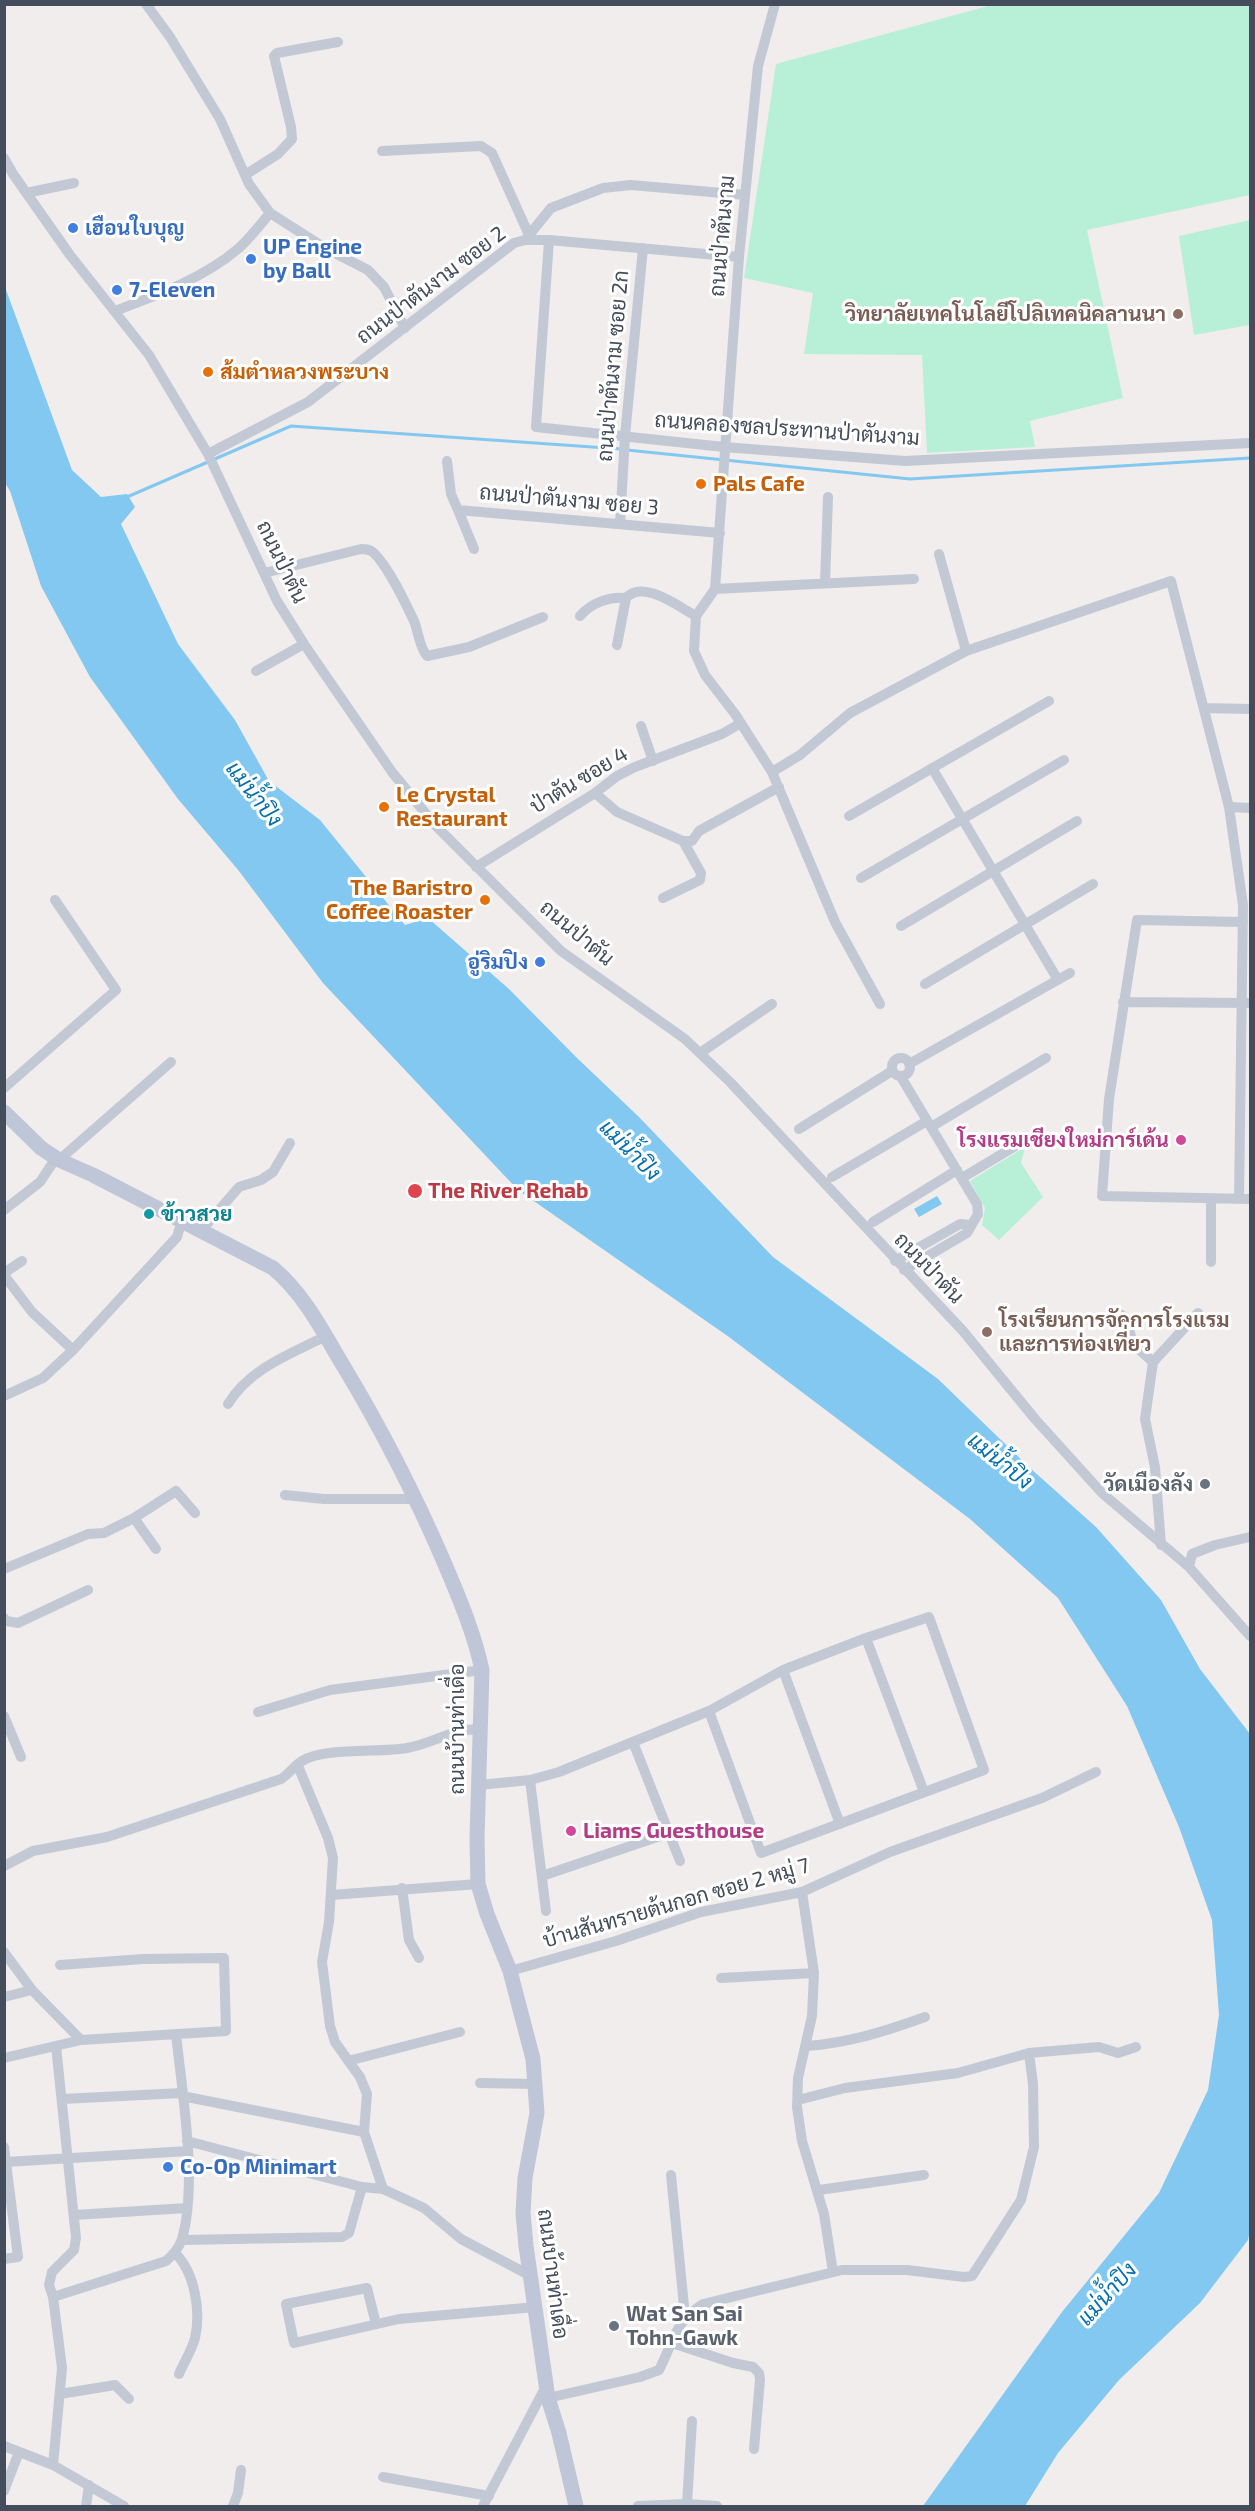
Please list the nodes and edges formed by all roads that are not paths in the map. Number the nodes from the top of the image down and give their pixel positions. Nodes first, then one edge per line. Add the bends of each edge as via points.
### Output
1 (146, 4) edge
2 (775, 4) edge
3 (338, 42) dead end
4 (382, 151) dead end
5 (4, 158) edge
6 (245, 175) junction
7 (74, 183) dead end
8 (26, 193) junction
9 (745, 195) junction
10 (270, 213) junction
11 (527, 237) junction
12 (549, 240) junction
13 (643, 248) junction
14 (740, 257) junction
15 (115, 311) junction
16 (405, 328) junction
17 (625, 436) junction
18 (1251, 443) edge
19 (724, 447) junction
20 (208, 454) junction
21 (447, 461) dead end
22 (828, 497) dead end
23 (458, 510) junction
24 (620, 524) junction
25 (720, 533) junction
26 (474, 549) dead end
27 (939, 554) dead end
28 (264, 573) junction
29 (914, 579) dead end
30 (825, 583) junction
31 (715, 589) junction
32 (626, 598) junction
33 (580, 616) dead end
34 (696, 616) junction
35 (543, 617) dead end
36 (304, 644) junction
37 (617, 645) dead end
38 (966, 651) junction
39 (256, 671) dead end
40 (1049, 701) dead end
41 (1204, 708) junction
42 (1251, 709) edge
43 (741, 723) junction
44 (641, 726) dead end
45 (1064, 760) dead end
46 (652, 761) junction
47 (932, 768) junction
48 (772, 772) junction
49 (779, 787) junction
50 (595, 793) junction
51 (1229, 807) junction
52 (1251, 808) edge
53 (849, 816) dead end
54 (962, 819) junction
55 (1077, 821) dead end
56 (683, 841) junction
57 (476, 867) junction
58 (993, 871) junction
59 (861, 878) dead end
60 (1093, 884) dead end
61 (663, 898) dead end
62 (55, 900) dead end
63 (1247, 905) edge
64 (1243, 922) junction
65 (1025, 924) junction
66 (901, 926) dead end
67 (1070, 974) dead end
68 (1058, 980) junction
69 (926, 984) dead end
70 (1123, 1002) junction
71 (1246, 1003) edge
72 (772, 1004) dead end
73 (880, 1004) dead end
74 (700, 1053) junction
75 (1046, 1058) dead end
76 (171, 1062) dead end
77 (909, 1064) junction
78 (896, 1074) junction
79 (4, 1088) edge
80 (1246, 1107) edge
81 (4, 1112) edge
82 (929, 1124) junction
83 (799, 1129) dead end
84 (1022, 1142) dead end
85 (290, 1143) dead end
86 (57, 1159) junction
87 (959, 1174) junction
88 (832, 1177) dead end
89 (1211, 1199) junction
90 (1239, 1199) junction
91 (1251, 1200) edge
92 (4, 1210) edge
93 (182, 1220) junction
94 (873, 1222) dead end
95 (971, 1225) junction
96 (201, 1231) junction
97 (22, 1261) dead end
98 (895, 1261) junction
99 (1211, 1262) dead end
100 (904, 1270) junction
101 (4, 1274) edge
102 (1115, 1311) dead end
103 (1198, 1313) dead end
104 (326, 1336) junction
105 (74, 1350) junction
106 (1153, 1362) junction
107 (4, 1396) edge
108 (228, 1404) dead end
109 (285, 1495) dead end
110 (415, 1499) junction
111 (195, 1513) dead end
112 (134, 1518) junction
113 (1251, 1537) edge
114 (1161, 1545) junction
115 (156, 1550) dead end
116 (1190, 1567) junction
117 (4, 1569) edge
118 (88, 1590) dead end
119 (4, 1618) edge
120 (1251, 1636) edge
121 (866, 1638) junction
122 (482, 1670) junction
123 (783, 1670) junction
124 (709, 1710) junction
125 (258, 1712) dead end
126 (4, 1716) edge
127 (482, 1729) junction
128 (633, 1742) junction
129 (21, 1757) dead end
130 (298, 1766) junction
131 (1096, 1772) dead end
132 (530, 1780) junction
133 (479, 1785) junction
134 (924, 1792) junction
135 (840, 1824) junction
136 (669, 1833) junction
137 (680, 1861) dead end
138 (4, 1866) edge
139 (542, 1876) junction
140 (478, 1884) junction
141 (402, 1888) junction
142 (802, 1892) junction
143 (331, 1895) junction
144 (546, 1911) dead end
145 (4, 1952) edge
146 (419, 1958) dead end
147 (60, 1965) dead end
148 (510, 1971) junction
149 (814, 1973) junction
150 (721, 1978) dead end
151 (32, 1990) junction
152 (4, 1997) edge
153 (926, 2017) dead end
154 (460, 2032) dead end
155 (176, 2034) junction
156 (81, 2040) junction
157 (56, 2046) junction
158 (807, 2046) junction
159 (1136, 2047) dead end
160 (1029, 2053) junction
161 (4, 2058) edge
162 (348, 2061) junction
163 (480, 2083) dead end
164 (536, 2084) junction
165 (182, 2095) junction
166 (62, 2099) junction
167 (798, 2100) junction
168 (363, 2132) junction
169 (187, 2146) junction
170 (4, 2147) edge
171 (69, 2157) junction
172 (6, 2162) junction
173 (671, 2175) dead end
174 (924, 2175) dead end
175 (362, 2187) junction
176 (383, 2189) junction
177 (819, 2190) junction
178 (8, 2195) edge
179 (187, 2208) junction
180 (74, 2215) junction
181 (182, 2240) junction
182 (175, 2253) junction
183 (4, 2259) edge
184 (833, 2272) junction
185 (531, 2276) junction
186 (53, 2297) junction
187 (536, 2307) junction
188 (686, 2316) junction
189 (376, 2324) junction
190 (672, 2343) junction
191 (179, 2373) dead end
192 (547, 2392) junction
193 (60, 2394) junction
194 (129, 2399) dead end
195 (692, 2421) dead end
196 (4, 2446) edge
197 (754, 2449) dead end
198 (19, 2452) junction
199 (53, 2465) junction
200 (241, 2470) dead end
201 (383, 2477) dead end
202 (89, 2485) junction
203 (4, 2491) edge
204 (489, 2496) junction
205 (687, 2504) junction
206 (86, 2506) edge
207 (124, 2506) edge
208 (233, 2506) edge
209 (483, 2506) edge
210 (576, 2506) edge
211 (638, 2506) edge
212 (717, 2506) edge

1 - 6 street via 220,119
2 - 9 street, ถนนป่าตันงาม via 758,66
3 - 6 street via 274,56 292,138 278,154
4 - 11 street via 481,146 492,153
5 - 8 street, ถนนป่าตัน
6 - 10 street
7 - 8 street
8 - 15 street, ถนนป่าตัน
9 - 11 street via 631,185 603,188 551,208
9 - 14 street, ถนนป่าตันงาม
10 - 15 street via 239,248 201,273
10 - 16 street via 368,270 384,287
11 - 12 street, ถนนป่าตันงาม ซอย 2
11 - 16 street, ถนนป่าตันงาม ซอย 2 via 502,251
12 - 13 street, ถนนป่าตันงาม ซอย 2
12 - 17 street, ถนนคลองชลประทานป่าตันงาม via 536,427
13 - 14 street, ถนนป่าตันงาม ซอย 2
13 - 17 street, ถนนป่าตันงาม ซอย 2ก
14 - 19 street, ถนนป่าตันงาม
15 - 20 street, ถนนป่าตัน via 149,356
16 - 20 street, ถนนป่าตันงาม ซอย 2 via 308,402
17 - 19 street, ถนนคลองชลประทานป่าตันงาม
17 - 24 street, ถนนป่าตันงาม ซอย 2ก
18 - 19 street, ถนนคลองชลประทานป่าตันงาม via 905,461
19 - 25 street, ถนนป่าตันงาม
20 - 28 street, ถนนป่าตัน
21 - 23 street
22 - 30 street
23 - 24 street, ถนนป่าตันงาม ซอย 3
23 - 26 street, ถนนป่าตันงาม ซอย 3
24 - 25 street, ถนนป่าตันงาม ซอย 3
25 - 31 street, ถนนป่าตันงาม
27 - 38 street
28 - 35 street via 369,550 392,580 427,656 469,647
28 - 36 street, ถนนป่าตัน
29 - 30 street
30 - 31 street
31 - 34 street
32 - 33 street via 613,597
32 - 34 street via 631,592 642,590
32 - 37 street
34 - 43 street via 694,651 705,675
36 - 39 street
36 - 57 street, ถนนป่าตัน via 392,772
38 - 41 street via 1171,581
38 - 48 street via 850,713 800,755
40 - 47 street
41 - 42 street
41 - 51 street
43 - 46 street, ป่าตัน ซอย 4
43 - 48 street
44 - 46 street
45 - 54 street
46 - 50 street, ป่าตัน ซอย 4 via 617,776
47 - 53 street
47 - 54 street
48 - 49 street
49 - 56 street via 699,831 692,841
49 - 73 street via 835,922
50 - 56 street via 617,812
50 - 57 street, ป่าตัน ซอย 4
51 - 52 street
51 - 63 street
54 - 58 street
54 - 59 street
55 - 58 street
56 - 61 street via 701,873 700,879
57 - 74 street, ถนนป่าตัน via 561,951
58 - 65 street
58 - 66 street
60 - 65 street
62 - 79 street via 116,990
63 - 64 street
64 - 70 street via 1137,920
64 - 71 street
65 - 68 street
65 - 69 street
67 - 68 street
68 - 77 street
70 - 71 street
70 - 89 street via 1109,1099 1102,1196
71 - 80 street
72 - 74 street
74 - 98 street, ถนนป่าตัน
75 - 82 street
76 - 86 street
77 - 78 street via 908,1074
77 - 78 street via 896,1059 892,1063
78 - 82 street
78 - 83 street
80 - 90 street
81 - 86 street, ถนนบ้านท่าเดื่อ
82 - 87 street
82 - 88 street
84 - 87 street
85 - 96 street via 273,1172 238,1187
86 - 92 street via 40,1182
86 - 93 street, ถนนบ้านท่าเดื่อ
87 - 94 street
87 - 95 street via 977,1204 978,1214
89 - 90 street
89 - 99 street
90 - 91 street
93 - 96 street, ถนนบ้านท่าเดื่อ
93 - 105 street via 177,1237
95 - 98 street via 960,1224
95 - 100 street via 967,1233
96 - 104 street, ถนนบ้านท่าเดื่อ via 282,1275 306,1302
97 - 101 street
98 - 100 street, ถนนป่าตัน
100 - 114 street, ถนนป่าตัน via 963,1331 1035,1419 1102,1492
101 - 105 street via 32,1312
102 - 106 street via 1126,1318 1132,1344
103 - 106 street
104 - 108 street via 257,1372
104 - 110 street, ถนนบ้านท่าเดื่อ via 383,1431
105 - 107 street via 43,1378
106 - 114 street via 1145,1419 1155,1467
109 - 110 street
110 - 122 street, ถนนบ้านท่าเดื่อ via 465,1612
111 - 112 street via 176,1491
112 - 115 street
112 - 117 street via 104,1533 88,1534
113 - 116 street via 1192,1554
114 - 116 street, ถนนป่าตัน
116 - 120 street, ถนนป่าตัน
118 - 119 street via 18,1623
121 - 123 street
121 - 134 street
121 - 134 street via 929,1617 984,1770
122 - 125 street via 330,1690
122 - 127 street, ถนนบ้านท่าเดื่อ
123 - 124 street
123 - 135 street
124 - 128 street
124 - 135 street via 761,1853
126 - 129 street
127 - 130 street via 463,1729 407,1748 327,1754 309,1758
127 - 133 street, ถนนบ้านท่าเดื่อ
128 - 132 street
128 - 136 street
130 - 138 street via 281,1779 107,1837 33,1851
130 - 143 street via 328,1838 333,1858
131 - 142 street, บ้านสันทรายต้นกอก ซอย 2 หมู่ 7 via 1042,1798 890,1852
132 - 133 street
132 - 139 street
133 - 140 street, ถนนบ้านท่าเดื่อ
134 - 135 street
136 - 137 street
136 - 139 street
139 - 144 street
140 - 141 street
140 - 148 street, ถนนบ้านท่าเดื่อ
141 - 143 street
141 - 146 street via 409,1940
142 - 148 street, บ้านสันทรายต้นกอก ซอย 2 หมู่ 7 via 701,1912
142 - 149 street
143 - 162 street via 322,1962 330,2026
145 - 151 street
147 - 155 street via 224,1958 226,2031
148 - 164 street, ถนนบ้านท่าเดื่อ
149 - 150 street
149 - 158 street
151 - 152 street
151 - 156 street
153 - 158 street via 870,2036
154 - 162 street
155 - 156 street
155 - 165 street
156 - 157 street
157 - 161 street
157 - 166 street
158 - 167 street via 798,2078
159 - 160 street via 1118,2053 1099,2047
160 - 167 street via 958,2073 845,2088
160 - 184 street via 1034,2147 1021,2200 972,2276 907,2270
162 - 168 street via 367,2094
163 - 164 street
164 - 185 street, ถนนบ้านท่าเดื่อ via 537,2113 523,2213
165 - 166 street
165 - 168 street
165 - 169 street
166 - 171 street
167 - 177 street via 802,2141
168 - 176 street
169 - 171 street
169 - 175 street
169 - 179 street
170 - 172 street
171 - 172 street
171 - 180 street
172 - 178 street
173 - 188 street
174 - 177 street
175 - 176 street
175 - 181 street via 349,2233 342,2237
176 - 185 street via 424,2208 461,2239
177 - 184 street
178 - 183 street via 18,2257
179 - 180 street
179 - 181 street
180 - 186 street via 75,2250 52,2272 49,2284
181 - 182 street
182 - 186 street via 166,2261
182 - 191 street via 190,2277 197,2325
184 - 188 street via 703,2304
185 - 187 street, ถนนบ้านท่าเดื่อ
186 - 193 street via 62,2368
187 - 189 street
187 - 192 street, ถนนบ้านท่าเดื่อ
188 - 190 street
189 - 189 street via 294,2343 286,2304 367,2288
190 - 192 street via 659,2370 640,2377
190 - 197 street via 753,2367 759,2373
192 - 204 street
192 - 210 street, ถนนบ้านท่าเดื่อ
193 - 194 street via 115,2385
193 - 199 street
195 - 205 street
196 - 198 street
198 - 199 street
198 - 203 street
199 - 202 street
200 - 208 street
201 - 204 street
202 - 206 street
202 - 207 street
204 - 209 street
205 - 211 street
205 - 212 street

